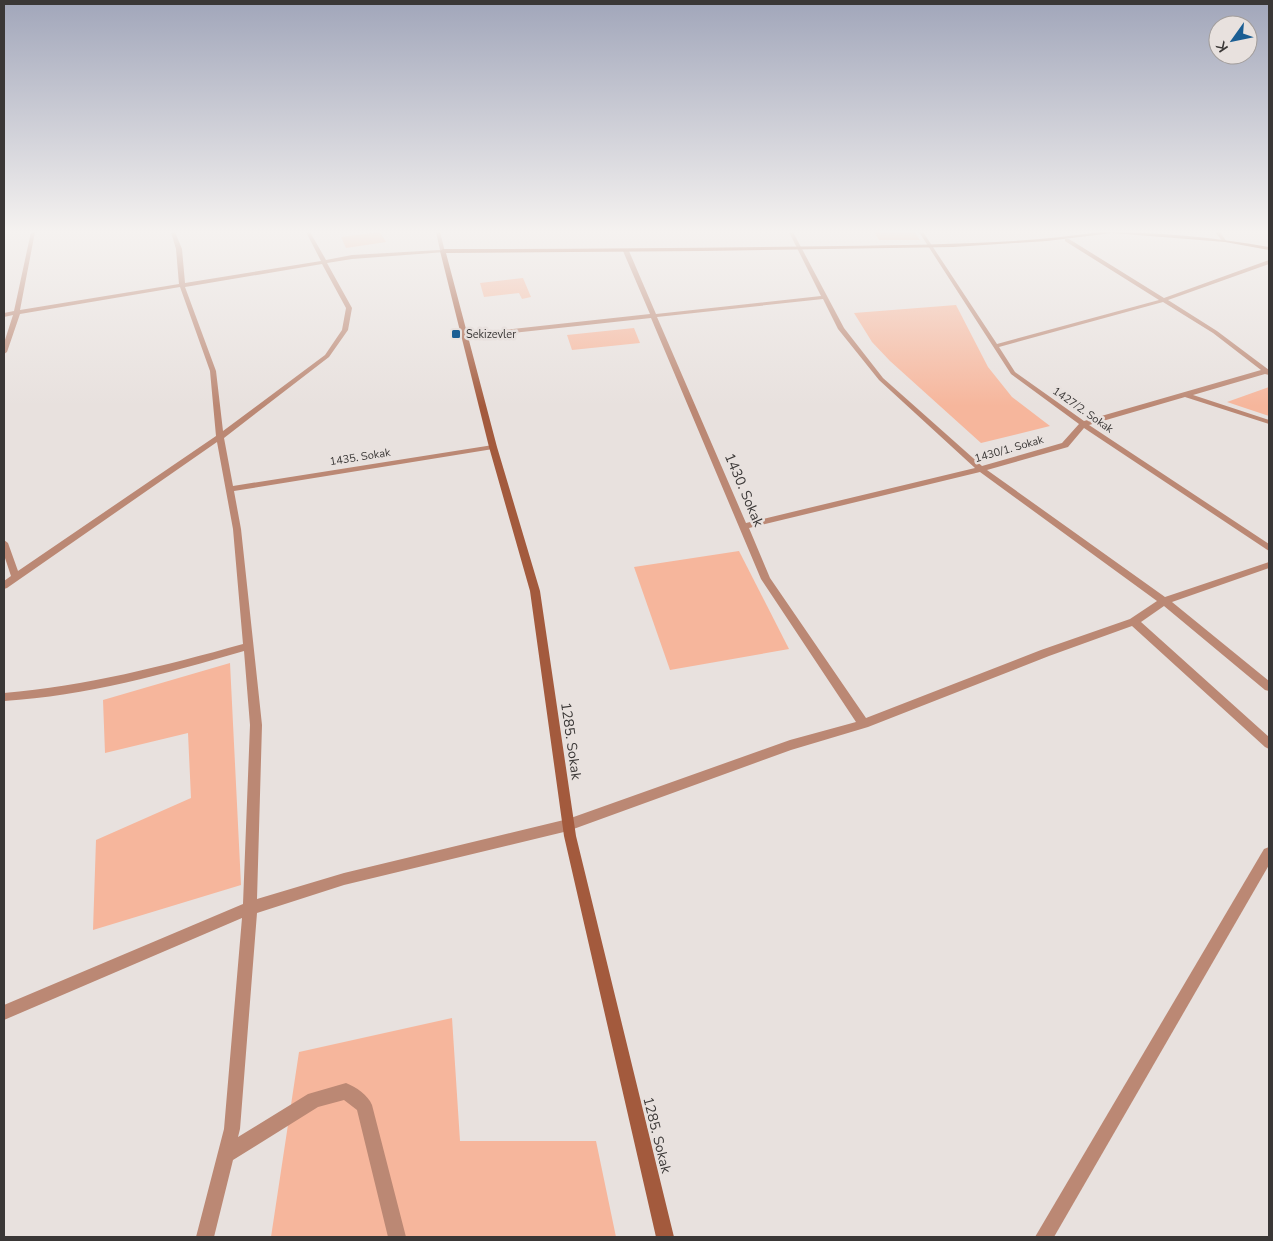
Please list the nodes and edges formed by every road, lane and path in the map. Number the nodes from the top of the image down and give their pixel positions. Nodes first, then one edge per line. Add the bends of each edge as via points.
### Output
1 (22, 290) edge
2 (158, 290) edge
3 (183, 290) edge
4 (339, 290) edge
5 (454, 290) edge
6 (642, 290) edge
7 (820, 290) edge
8 (957, 290) edge
9 (1148, 290) edge
10 (1192, 290) edge
11 (824, 297) junction
12 (1164, 300) junction
13 (17, 313) junction
14 (4, 315) edge
15 (653, 315) junction
16 (466, 336) junction
17 (996, 346) junction
18 (4, 352) edge
19 (1268, 372) edge
20 (1187, 395) junction
21 (1269, 422) edge
22 (1083, 424) junction
23 (220, 438) junction
24 (493, 447) junction
25 (981, 469) junction
26 (230, 490) junction
27 (745, 526) junction
28 (4, 542) edge
29 (1269, 548) edge
30 (1269, 565) edge
31 (16, 577) junction
32 (4, 586) edge
33 (1164, 601) junction
34 (1134, 622) junction
35 (248, 646) junction
36 (1269, 687) edge
37 (4, 698) edge
38 (864, 724) junction
39 (1269, 744) edge
40 (568, 825) junction
41 (1269, 854) edge
42 (1265, 872) edge
43 (250, 908) junction
44 (4, 1013) edge
45 (227, 1154) junction
46 (205, 1237) edge
47 (397, 1237) edge
48 (665, 1237) edge
49 (1044, 1237) edge

1 - 13 street
2 - 13 street
3 - 23 street via 213,371
4 - 23 street via 349,308 345,330 327,356
5 - 16 street, 1285. Sokak
6 - 15 street, 1430. Sokak
7 - 11 street
8 - 17 street, 1427/2. Sokak
9 - 12 street
10 - 12 street
11 - 15 street
11 - 25 street via 841,329 881,379
12 - 17 street
12 - 19 street via 1215,332
13 - 14 street
13 - 18 street
15 - 16 street
15 - 27 street, 1430. Sokak
16 - 24 street, 1285. Sokak
17 - 22 street, 1427/2. Sokak via 1012,373
19 - 20 street
20 - 21 street
20 - 22 street
22 - 25 street, 1430/1. Sokak via 1065,445
22 - 29 street, 1427/2. Sokak
23 - 26 street
23 - 31 street
24 - 26 street, 1435. Sokak
24 - 40 street, 1285. Sokak via 535,591
25 - 27 street, 1430/1. Sokak
25 - 33 street
26 - 35 street
27 - 38 street, 1430. Sokak via 766,579
28 - 31 street
30 - 33 street
31 - 32 street
33 - 34 street
33 - 36 street
34 - 38 street
34 - 39 street
35 - 37 street via 168,669 75,689
35 - 43 street via 256,725
38 - 40 street via 790,745
40 - 43 street via 344,879
40 - 48 street, 1285. Sokak
41 - 42 street
42 - 49 street
43 - 44 street
43 - 45 street via 232,1129
45 - 46 street
45 - 47 street via 314,1100 346,1091 364,1106

